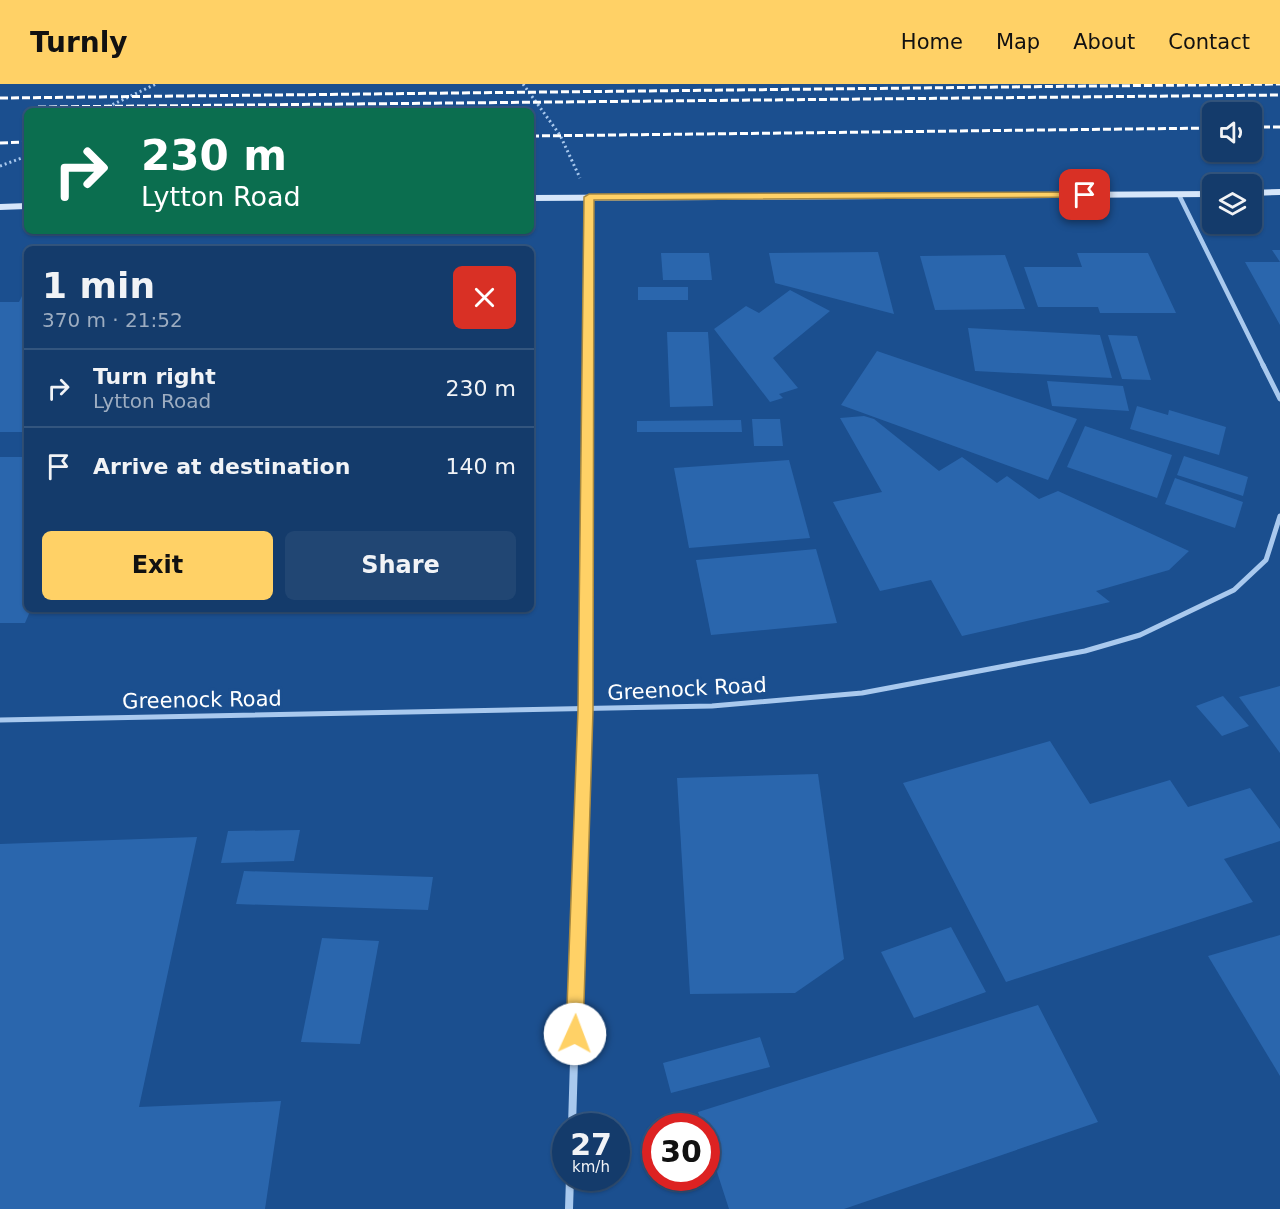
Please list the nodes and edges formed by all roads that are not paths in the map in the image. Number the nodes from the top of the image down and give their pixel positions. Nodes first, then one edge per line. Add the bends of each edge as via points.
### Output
1 (1280, 192) edge
2 (1262, 193) edge
3 (1202, 194) edge
4 (1179, 195) junction
5 (589, 197) junction
6 (534, 198) edge
7 (24, 206) edge
8 (0, 207) edge
9 (1280, 399) edge
10 (1280, 516) edge
11 (585, 710) junction
12 (0, 720) edge
13 (572, 1113) edge
14 (570, 1191) edge
15 (569, 1209) edge

1 - 2 main road
3 - 4 main road
4 - 5 main road
4 - 9 street
5 - 6 main road
5 - 11 street
7 - 8 main road
10 - 11 street, Greenock Road via 1266,560 1234,590 1114,644 862,693 712,706
11 - 12 street, Greenock Road
11 - 13 street
14 - 15 street

